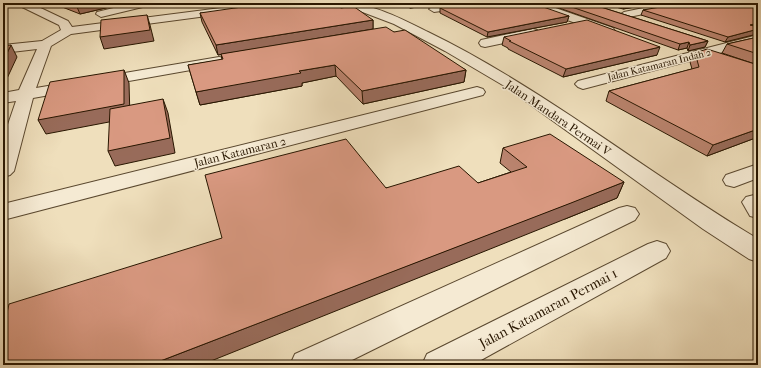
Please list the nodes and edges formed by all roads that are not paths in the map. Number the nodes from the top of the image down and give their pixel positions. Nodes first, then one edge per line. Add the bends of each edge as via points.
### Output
1 (22, 3) edge
2 (147, 3) edge
3 (283, 3) edge
4 (348, 3) edge
5 (476, 3) edge
6 (531, 3) edge
7 (682, 3) edge
8 (434, 9) dead end
9 (646, 22) edge
10 (584, 23) junction
11 (49, 27) dead end
12 (66, 27) junction
13 (562, 27) edge
14 (546, 30) edge
15 (620, 35) edge
16 (758, 39) edge
17 (485, 43) dead end
18 (45, 44) junction
19 (3, 49) edge
20 (662, 51) dead end
21 (683, 58) junction
22 (229, 59) edge
23 (584, 84) dead end
24 (477, 92) dead end
25 (26, 94) junction
26 (3, 98) edge
27 (758, 170) edge
28 (3, 171) edge
29 (734, 180) dead end
30 (758, 200) edge
31 (758, 210) edge
32 (3, 212) edge
33 (627, 214) dead end
34 (657, 251) dead end
35 (758, 252) edge
36 (307, 365) edge
37 (439, 365) edge

1 - 12 street
2 - 12 street
3 - 12 street
4 - 35 street, Jalan Mandara Permai V via 398,22 450,48 511,84
5 - 8 street
6 - 10 street
7 - 9 street via 621,13
10 - 13 street
10 - 15 street
11 - 12 street
12 - 18 street
14 - 17 street
16 - 21 street, Jalan Katamaran Indah 2 via 724,54 703,47
18 - 19 street
18 - 25 street
20 - 21 street
21 - 23 street, Jalan Katamaran Indah 2
22 - 25 street
24 - 32 street, Jalan Katamaran 2
25 - 26 street
25 - 28 street
27 - 29 street
30 - 31 street via 754,202
33 - 36 street
34 - 37 street, Jalan Katamaran Permai 1

